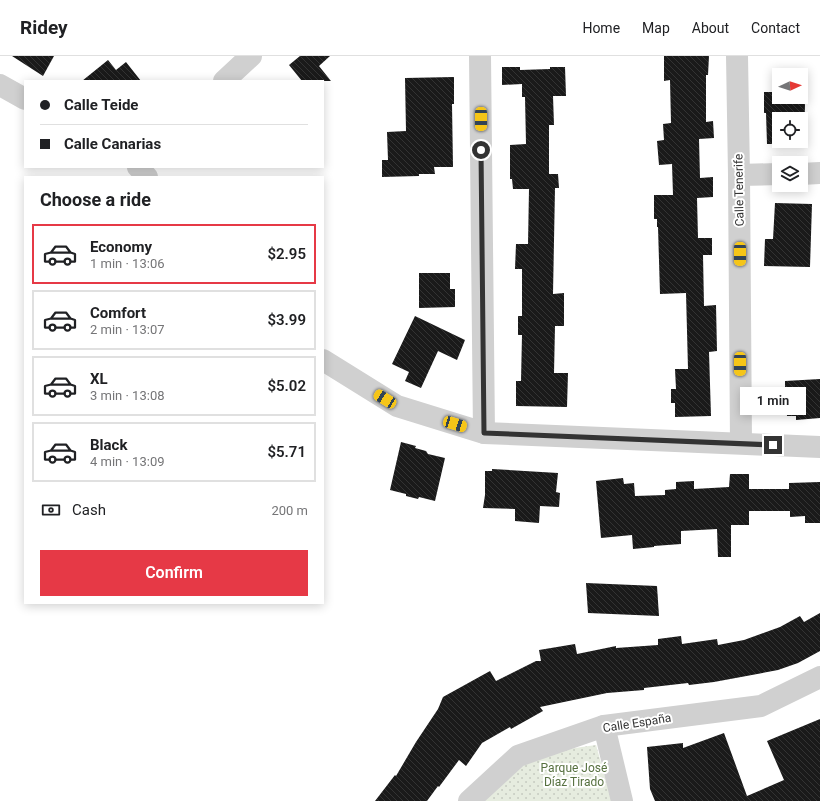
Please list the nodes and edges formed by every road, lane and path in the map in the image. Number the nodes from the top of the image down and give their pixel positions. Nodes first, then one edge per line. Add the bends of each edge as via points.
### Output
1 (251, 56) edge
2 (480, 56) edge
3 (737, 56) edge
4 (225, 80) edge
5 (0, 85) edge
6 (24, 98) edge
7 (139, 168) edge
8 (820, 173) edge
9 (772, 174) edge
10 (808, 174) edge
11 (740, 175) junction
12 (146, 176) edge
13 (324, 361) edge
14 (484, 433) junction
15 (741, 443) junction
16 (820, 447) edge
17 (820, 677) edge
18 (604, 726) junction
19 (469, 801) edge
20 (622, 801) edge

1 - 4 street
2 - 14 street
3 - 11 street, Calle Tenerife
5 - 6 street
7 - 12 street
8 - 10 street
9 - 11 street
11 - 15 street, Calle Tenerife
13 - 14 street via 397,406
14 - 15 street
15 - 16 street
17 - 18 street, Calle España via 761,706
18 - 19 street, Calle España via 518,756
18 - 20 street

